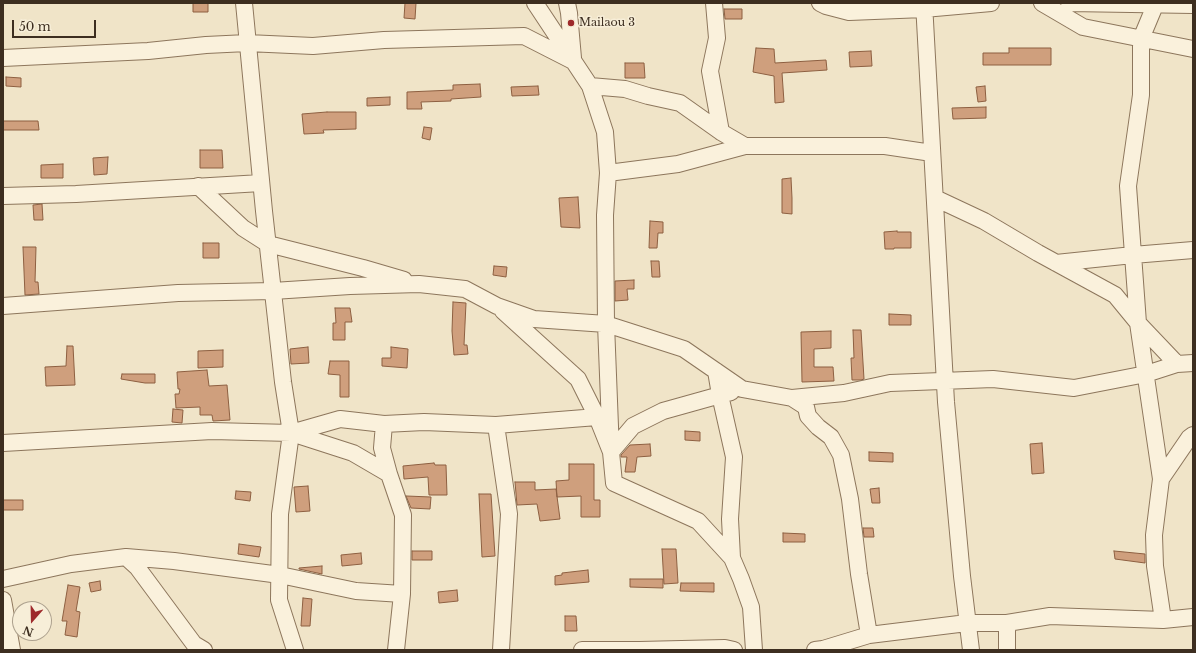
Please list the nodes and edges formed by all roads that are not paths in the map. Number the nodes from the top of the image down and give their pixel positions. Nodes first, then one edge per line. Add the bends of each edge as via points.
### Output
1 (244, 3) edge
2 (536, 3) edge
3 (567, 3) edge
4 (714, 3) edge
5 (820, 3) edge
6 (991, 3) edge
7 (1042, 3) edge
8 (1069, 3) edge
9 (1076, 3) edge
10 (1156, 4) edge
11 (1193, 4) edge
12 (924, 6) edge
13 (1141, 39) junction
14 (247, 43) junction
15 (1193, 49) edge
16 (3, 58) edge
17 (573, 61) junction
18 (590, 86) junction
19 (721, 132) junction
20 (745, 146) junction
21 (932, 153) junction
22 (608, 173) junction
23 (261, 183) junction
24 (198, 186) junction
25 (3, 196) edge
26 (936, 198) junction
27 (268, 244) junction
28 (1193, 250) edge
29 (1133, 255) junction
30 (1056, 263) junction
31 (419, 284) junction
32 (273, 291) junction
33 (3, 306) edge
34 (497, 306) junction
35 (1138, 322) junction
36 (606, 324) junction
37 (1185, 364) edge
38 (716, 371) junction
39 (1146, 374) junction
40 (945, 381) junction
41 (742, 389) junction
42 (720, 395) junction
43 (792, 398) junction
44 (597, 417) junction
45 (384, 424) junction
46 (496, 425) junction
47 (291, 433) junction
48 (1193, 435) edge
49 (3, 443) edge
50 (611, 452) junction
51 (389, 474) junction
52 (1160, 479) junction
53 (126, 557) junction
54 (732, 558) junction
55 (280, 575) junction
56 (3, 579) edge
57 (402, 594) junction
58 (3, 600) edge
59 (1193, 617) edge
60 (1163, 620) junction
61 (967, 623) junction
62 (1007, 623) junction
63 (869, 635) junction
64 (12, 650) edge
65 (204, 650) edge
66 (295, 650) edge
67 (396, 650) edge
68 (501, 650) edge
69 (582, 650) edge
70 (734, 650) edge
71 (754, 650) edge
72 (821, 650) edge
73 (971, 650) edge
74 (1007, 650) edge

1 - 14 street
2 - 17 street
3 - 17 street
4 - 19 street via 717,38 710,71
5 - 12 street via 849,12
6 - 12 street
7 - 13 street via 1083,27
8 - 9 street
9 - 10 street
10 - 11 street
10 - 13 street
12 - 21 street
13 - 15 street
13 - 29 street via 1141,94 1128,186
14 - 16 street
14 - 17 street via 313,46 384,40 524,36
14 - 23 street
17 - 18 street
18 - 19 street via 625,89 680,103
18 - 22 street via 605,132
19 - 20 street
20 - 21 street via 885,146
20 - 22 street via 678,164
21 - 26 street
22 - 36 street via 605,215
23 - 24 street
23 - 27 street
24 - 25 street
24 - 27 street via 243,228
26 - 30 street via 984,221
26 - 40 street
27 - 31 street
27 - 32 street
28 - 29 street
29 - 30 street
29 - 35 street
30 - 35 street via 1115,295
31 - 32 street
31 - 34 street via 465,289
32 - 33 street via 178,293
32 - 47 street
34 - 36 street via 534,319
34 - 44 street via 578,379
35 - 37 street
35 - 39 street
36 - 38 street via 684,349
36 - 50 street
37 - 39 street
38 - 41 street
38 - 42 street
39 - 40 street via 1074,388 993,379
39 - 52 street
40 - 43 street via 890,383 844,393
40 - 61 street
41 - 42 street
41 - 43 street
42 - 50 street via 663,411 633,426
42 - 54 street via 734,457 730,519
43 - 63 street via 806,407 808,416 831,437 841,455 850,499
44 - 46 street
44 - 50 street
45 - 46 street via 424,422
45 - 47 street via 340,419
45 - 51 street via 382,448
46 - 68 street via 509,514
47 - 49 street via 212,431
47 - 51 street via 353,453
47 - 55 street via 280,514
48 - 52 street
50 - 54 street via 614,484 698,521
51 - 57 street via 403,515
52 - 60 street via 1154,535
53 - 55 street
53 - 56 street via 71,564
53 - 65 street via 137,567 194,644
54 - 71 street via 751,607
55 - 57 street via 356,591
55 - 66 street via 279,600
57 - 67 street
58 - 64 street
59 - 60 street
60 - 62 street via 1050,616
61 - 62 street
61 - 63 street
61 - 73 street
62 - 74 street
63 - 72 street
69 - 70 street

